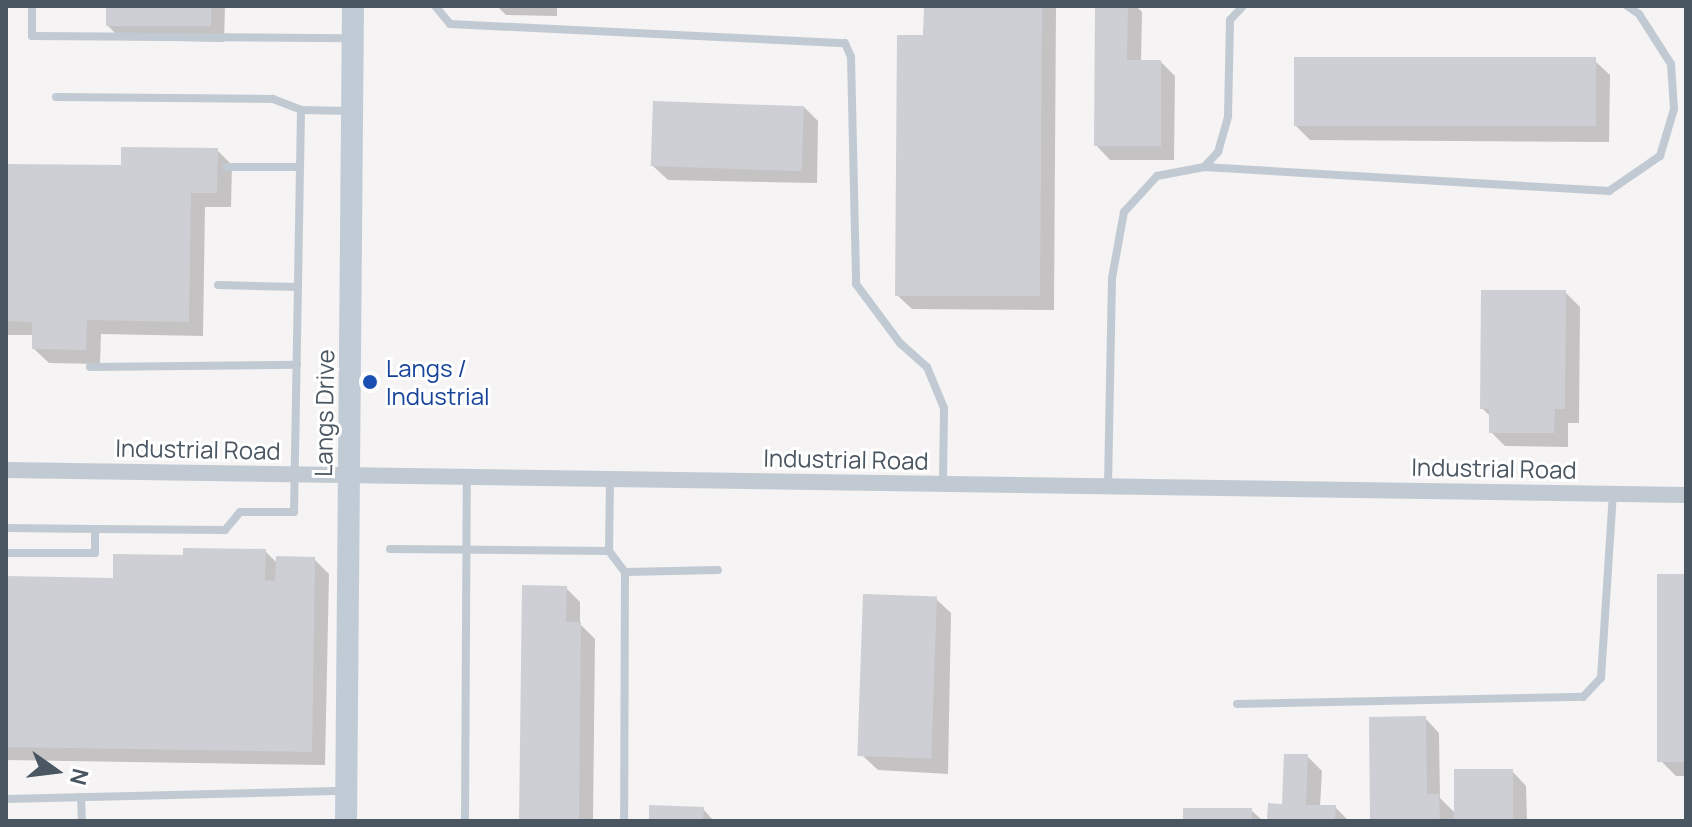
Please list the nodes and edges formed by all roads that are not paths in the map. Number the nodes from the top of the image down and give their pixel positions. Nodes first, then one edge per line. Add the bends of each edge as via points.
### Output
1 (32, 6) edge
2 (353, 6) edge
3 (435, 6) edge
4 (1243, 6) edge
5 (1627, 6) edge
6 (353, 38) junction
7 (56, 97) dead end
8 (301, 110) junction
9 (352, 111) junction
10 (226, 167) dead end
11 (300, 167) junction
12 (1204, 167) junction
13 (218, 285) dead end
14 (298, 287) junction
15 (297, 365) junction
16 (90, 367) dead end
17 (6, 470) edge
18 (295, 475) junction
19 (349, 476) junction
20 (467, 477) junction
21 (610, 479) junction
22 (943, 484) junction
23 (1108, 486) junction
24 (1613, 493) junction
25 (1686, 495) edge
26 (6, 528) edge
27 (95, 529) junction
28 (466, 547) junction
29 (390, 549) dead end
30 (609, 551) junction
31 (6, 553) edge
32 (718, 570) dead end
33 (625, 572) junction
34 (1237, 704) dead end
35 (346, 791) junction
36 (81, 797) junction
37 (6, 799) edge
38 (82, 821) edge
39 (346, 821) edge
40 (465, 821) edge
41 (624, 821) edge

1 - 6 lane via 32,36
2 - 6 street, Langs Drive
3 - 22 lane via 450,24 845,43 851,57 856,284 900,343 927,367 944,408
4 - 12 lane via 1230,20 1228,116 1218,152
5 - 12 lane via 1639,14 1671,64 1674,109 1660,156 1609,191
6 - 9 street, Langs Drive
7 - 8 lane via 273,99
8 - 9 lane
8 - 11 lane
9 - 19 street, Langs Drive
10 - 11 lane
11 - 14 lane
12 - 23 lane via 1157,176 1124,212 1112,278
13 - 14 lane
14 - 15 lane
15 - 16 lane
15 - 18 lane
17 - 18 street, Industrial Road
18 - 19 street, Industrial Road
18 - 27 lane via 294,512 240,512 225,530
19 - 20 street, Industrial Road
19 - 35 street, Langs Drive
20 - 21 street, Industrial Road
20 - 28 lane
21 - 22 street, Industrial Road
21 - 30 lane
22 - 23 street, Industrial Road
23 - 24 street, Industrial Road
24 - 25 street, Industrial Road
24 - 34 lane via 1601,678 1583,697
26 - 27 lane
27 - 31 lane via 95,553
28 - 29 lane
28 - 30 lane
28 - 40 lane
30 - 33 lane
32 - 33 lane
33 - 41 lane
35 - 36 lane
35 - 39 street, Langs Drive
36 - 37 lane
36 - 38 lane

